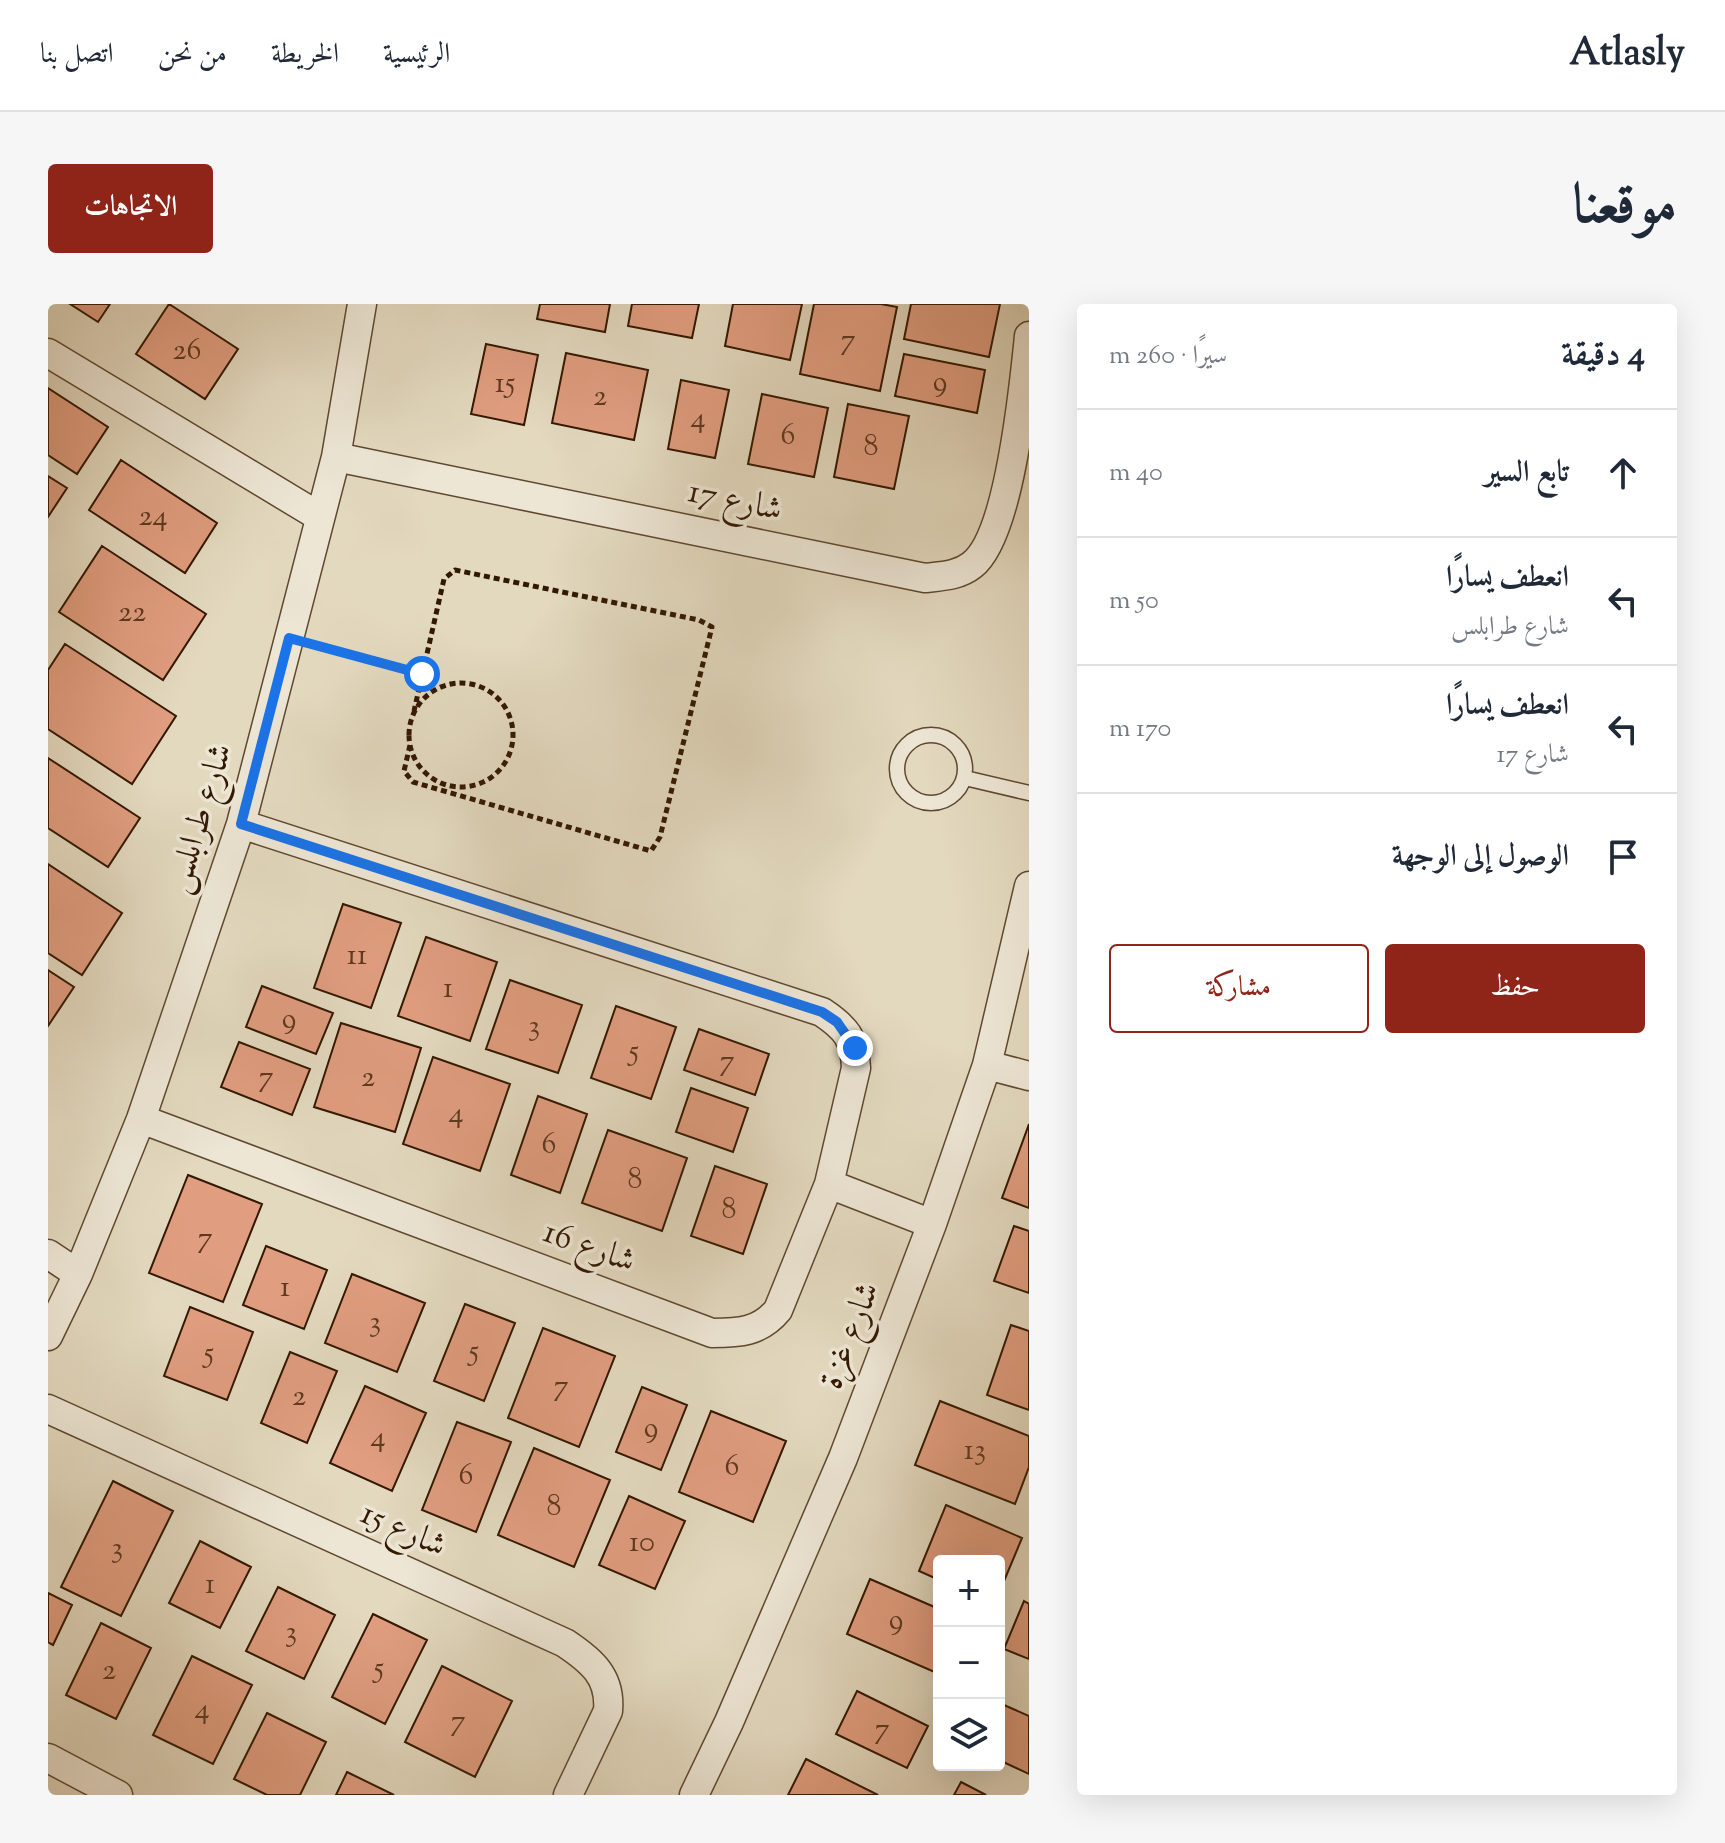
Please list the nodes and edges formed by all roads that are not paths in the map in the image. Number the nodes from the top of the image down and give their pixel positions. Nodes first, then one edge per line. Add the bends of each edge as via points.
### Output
1 (362, 304) edge
2 (1029, 336) edge
3 (48, 353) edge
4 (1024, 426) edge
5 (336, 457) junction
6 (320, 517) junction
7 (965, 778) junction
8 (1029, 793) edge
9 (241, 824) junction
10 (1029, 886) edge
11 (987, 1065) junction
12 (1029, 1076) edge
13 (141, 1119) junction
14 (829, 1184) junction
15 (932, 1224) junction
16 (48, 1254) edge
17 (78, 1274) junction
18 (48, 1336) edge
19 (48, 1409) edge
20 (48, 1758) edge
21 (118, 1795) edge
22 (568, 1795) edge
23 (694, 1795) edge

1 - 5 street, شارع طرابلس
2 - 4 street, شارع 17
3 - 6 street
4 - 5 street, شارع 17 via 993,537 983,554 954,575 925,578
5 - 6 street, شارع طرابلس
6 - 9 street, شارع طرابلس
7 - 7 lane via 961,752 940,736 915,739 898,761 899,782 923,802 953,796
7 - 8 lane
9 - 13 street, شارع طرابلس
9 - 14 street via 822,1012 847,1033 855,1048 856,1068
10 - 11 street, شارع غزة
11 - 12 street
11 - 15 street, شارع غزة
13 - 14 street, شارع 16 via 712,1333 753,1330 778,1310
13 - 17 street, شارع طرابلس
14 - 15 street
15 - 23 street, شارع غزة via 843,1458
16 - 17 street
17 - 18 street, شارع طرابلس
19 - 22 street, شارع 15 via 586,1657 606,1682 608,1711
20 - 21 street

